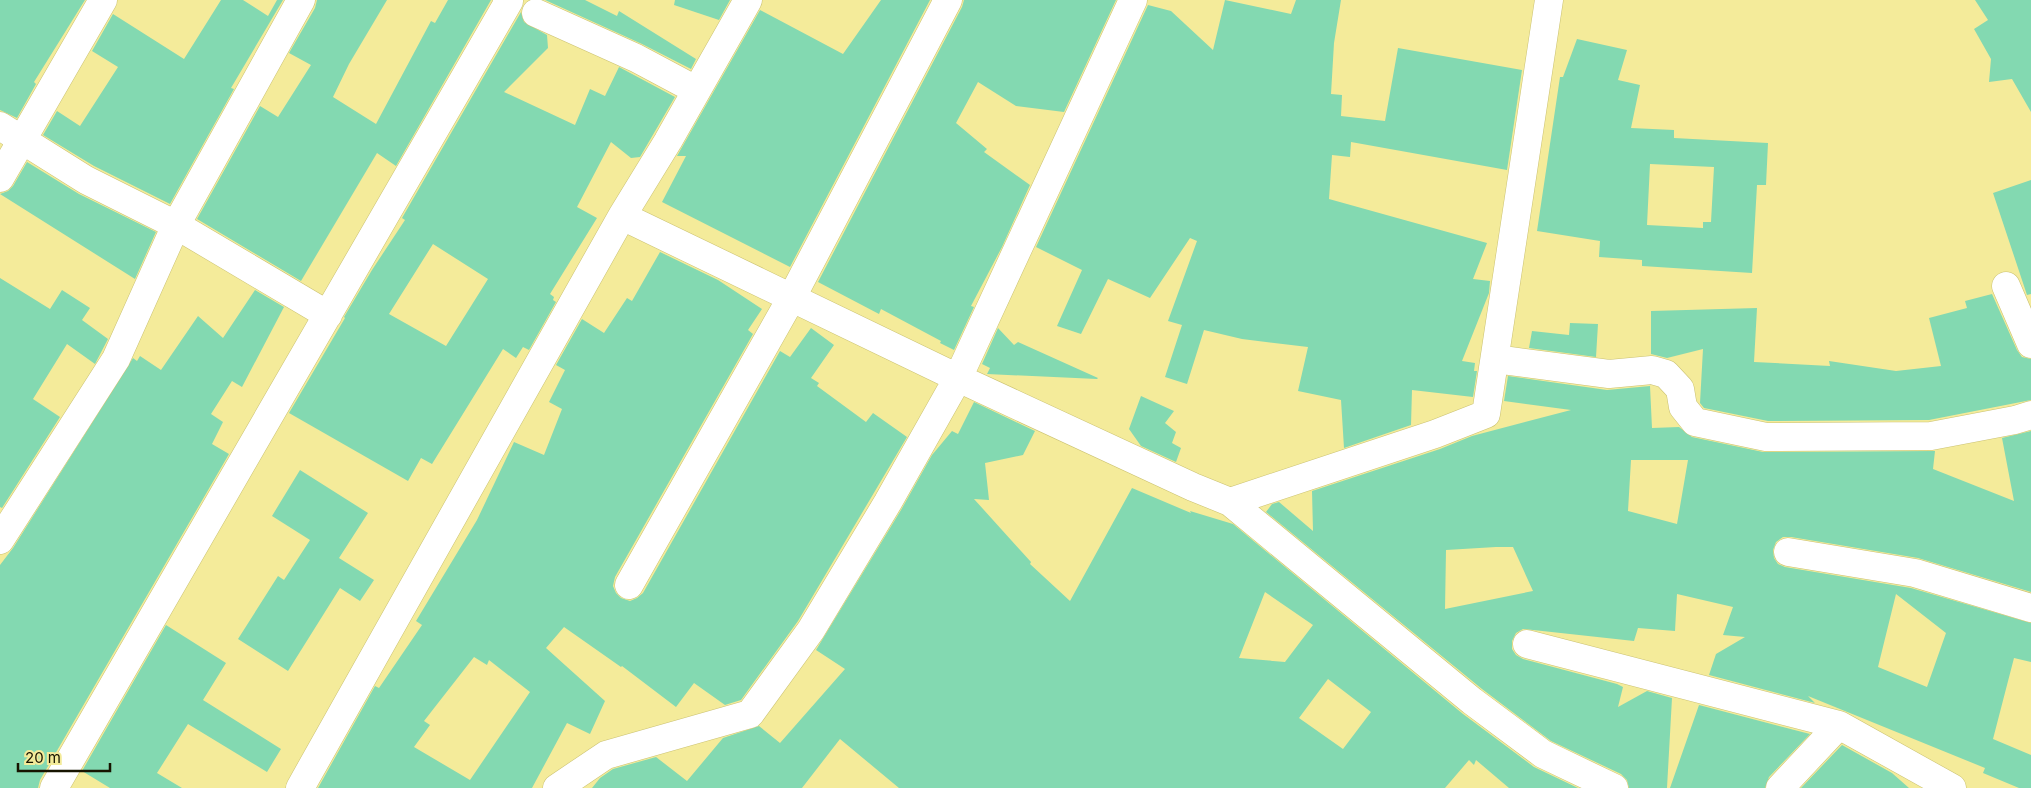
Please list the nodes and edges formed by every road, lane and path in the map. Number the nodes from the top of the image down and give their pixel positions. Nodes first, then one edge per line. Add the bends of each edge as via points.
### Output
1 (103, 0) edge
2 (301, 0) edge
3 (748, 0) edge
4 (948, 0) edge
5 (1133, 0) edge
6 (1549, 0) edge
7 (508, 1) edge
8 (540, 6) edge
9 (696, 90) junction
10 (0, 126) edge
11 (23, 141) junction
12 (0, 178) edge
13 (622, 216) junction
14 (176, 225) junction
15 (2006, 286) dead end
16 (792, 297) junction
17 (328, 314) junction
18 (2031, 344) edge
19 (1495, 359) junction
20 (958, 378) junction
21 (2031, 415) edge
22 (1230, 502) junction
23 (0, 540) edge
24 (1788, 552) dead end
25 (628, 585) dead end
26 (2031, 608) edge
27 (1527, 644) dead end
28 (1838, 725) junction
29 (54, 788) edge
30 (300, 788) edge
31 (557, 788) edge
32 (1614, 788) edge
33 (1780, 788) edge
34 (1952, 788) edge

1 - 11 street
2 - 14 street
3 - 9 street
4 - 16 street
5 - 20 street
6 - 19 street
7 - 8 street
7 - 17 street
8 - 9 street
9 - 13 street
10 - 11 street
11 - 12 street
11 - 14 street via 86,180
13 - 16 street
13 - 30 street
14 - 17 street
14 - 23 street via 116,359
15 - 18 street
16 - 20 street
16 - 25 street
17 - 29 street
19 - 21 street via 1609,374 1652,370 1666,374 1680,388 1683,407 1695,422 1766,437 1931,436
19 - 22 street via 1486,414
20 - 22 street
20 - 31 street via 811,630 750,714 606,756
22 - 32 street via 1472,701 1543,754
24 - 26 street via 1915,573
27 - 28 street
28 - 33 street
28 - 34 street

